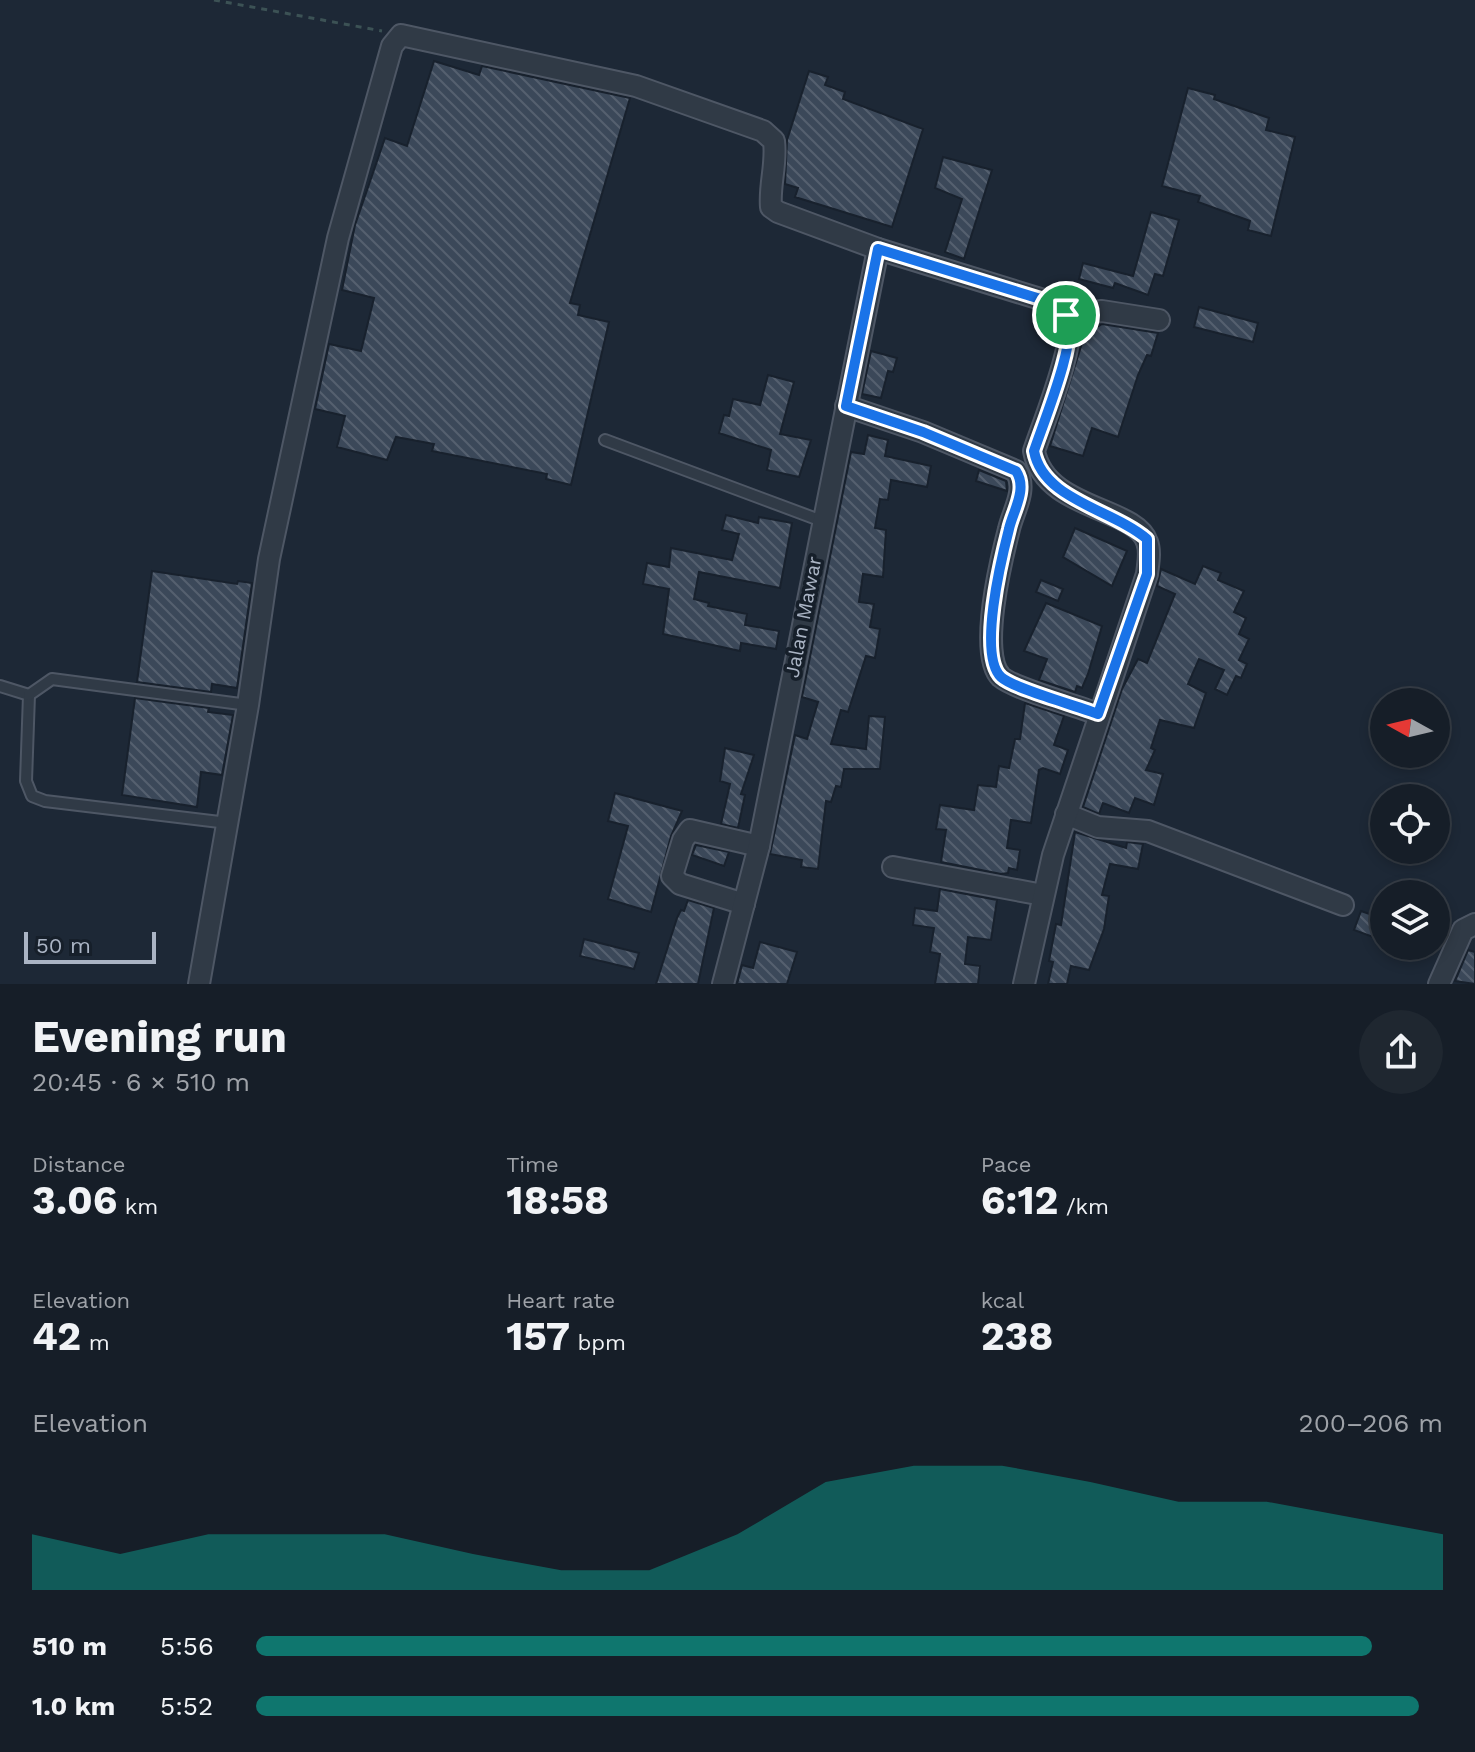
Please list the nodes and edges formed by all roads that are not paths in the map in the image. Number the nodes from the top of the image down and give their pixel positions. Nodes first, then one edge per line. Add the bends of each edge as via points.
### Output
1 (878, 249) junction
2 (1066, 315) junction
3 (1159, 320) dead end
4 (846, 406) junction
5 (605, 440) dead end
6 (822, 521) junction
7 (0, 686) edge
8 (29, 695) junction
9 (248, 705) junction
10 (1098, 714) junction
11 (1066, 814) junction
12 (228, 823) junction
13 (759, 846) junction
14 (893, 867) dead end
15 (1043, 895) junction
16 (744, 904) junction
17 (1343, 905) dead end
18 (1475, 924) edge
19 (199, 984) edge
20 (723, 984) edge
21 (1024, 984) edge
22 (1439, 984) edge

1 - 2 street via 1047,301
1 - 4 street, Jalan Mawar
1 - 9 street via 771,207 776,156 774,141 763,131 636,86 401,35 392,46 320,313 269,559
2 - 3 street via 1102,311
2 - 10 street via 1068,346 1034,451 1037,469 1050,483 1134,528 1147,539 1149,553 1147,574
4 - 6 street, Jalan Mawar
4 - 10 street via 1016,471 1022,487 993,617 992,666 1003,679
5 - 6 lane
6 - 13 street, Jalan Mawar
7 - 8 lane
8 - 9 lane via 52,679
8 - 12 lane via 26,781 32,796
9 - 12 street
10 - 11 street
11 - 15 street
11 - 17 street via 1098,827 1148,831
12 - 19 street
13 - 16 street, Jalan Mawar
13 - 16 street via 690,830 672,876 680,884
14 - 15 street
15 - 21 street
16 - 20 street, Jalan Mawar
18 - 22 street via 1463,930

